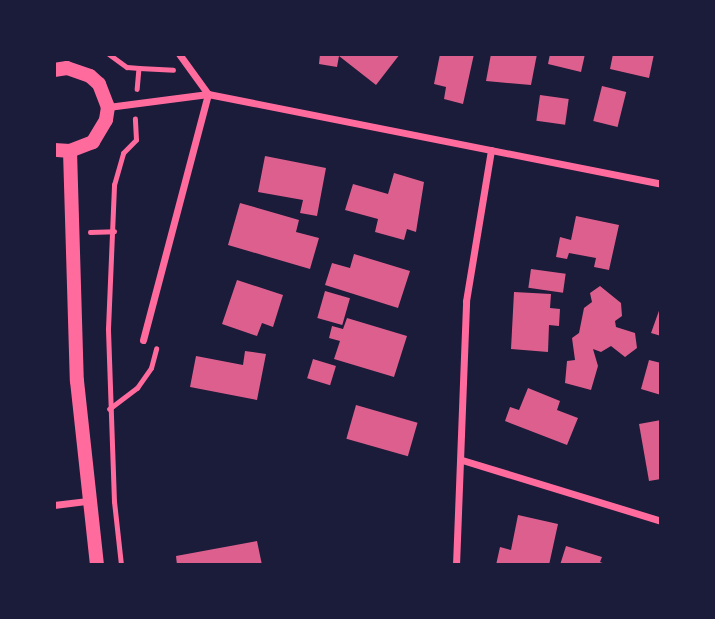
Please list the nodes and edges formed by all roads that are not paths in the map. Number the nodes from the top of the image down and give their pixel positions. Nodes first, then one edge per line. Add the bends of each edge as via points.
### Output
1 (178, 54) edge
2 (55, 68) edge
3 (208, 94) junction
4 (108, 107) junction
5 (54, 150) edge
6 (491, 150) junction
7 (70, 151) junction
8 (661, 184) edge
9 (143, 340) dead end
10 (462, 460) junction
11 (88, 501) junction
12 (54, 505) edge
13 (661, 521) edge
14 (97, 565) edge
15 (456, 565) edge

1 - 3 street
2 - 4 main road via 90,76
3 - 4 street
3 - 6 street
3 - 9 street
4 - 7 main road via 93,142
5 - 7 main road
6 - 8 street
6 - 10 street via 467,301
7 - 11 main road via 77,381
10 - 13 street
10 - 15 street
11 - 12 street
11 - 14 main road

